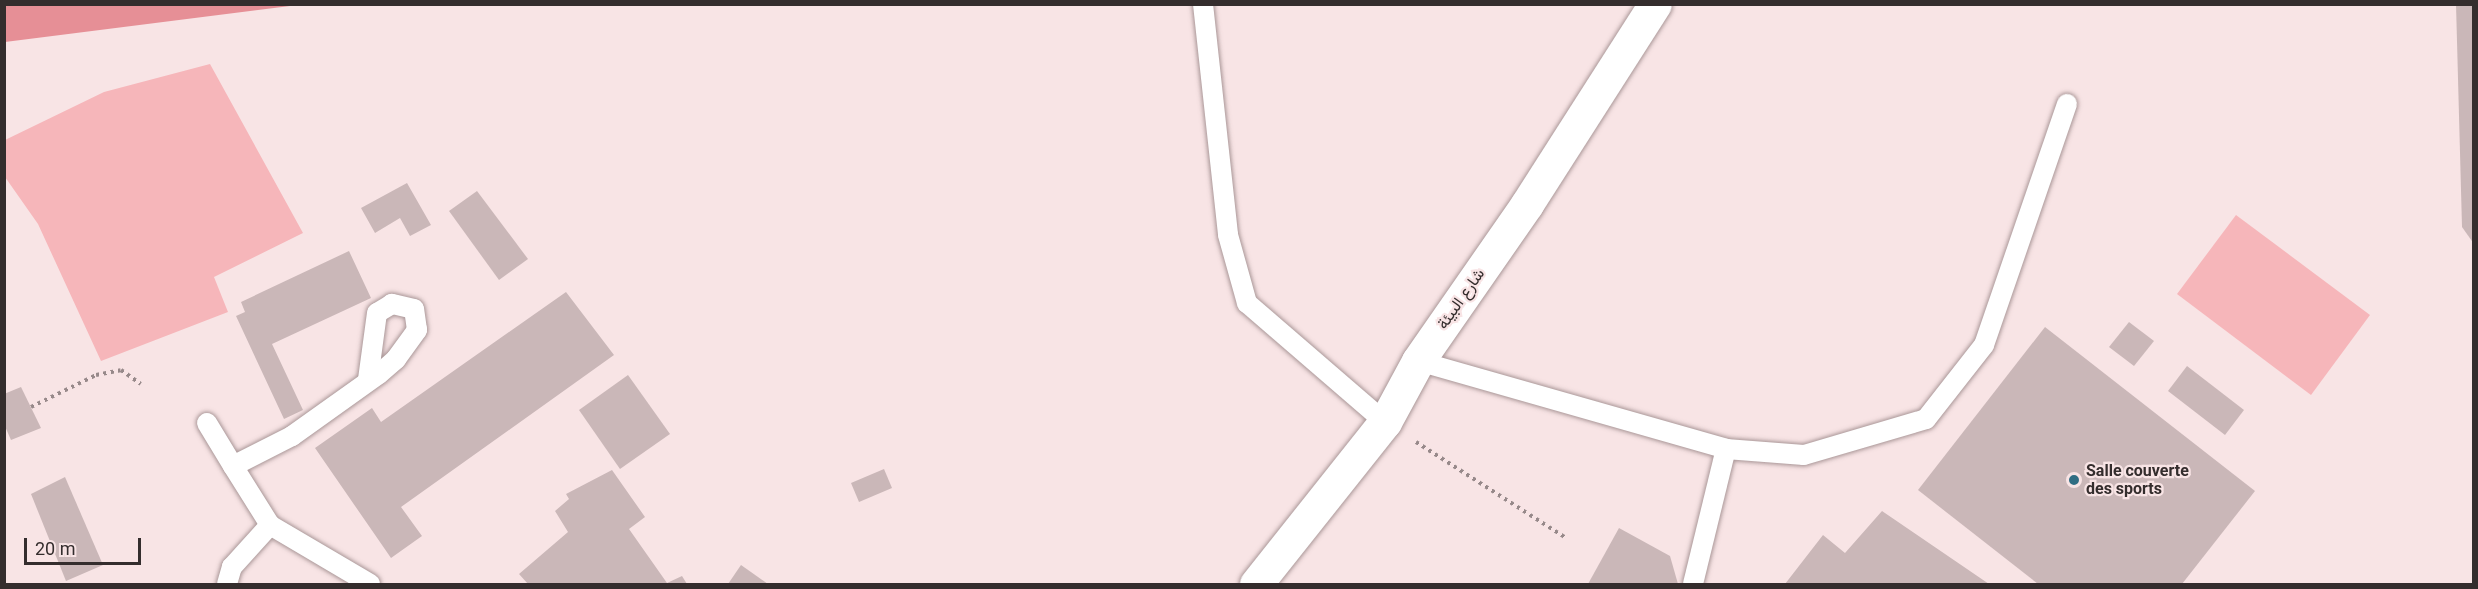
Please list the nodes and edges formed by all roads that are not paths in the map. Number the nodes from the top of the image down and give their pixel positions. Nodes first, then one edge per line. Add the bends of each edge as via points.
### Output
1 (1203, 4) edge
2 (1655, 4) edge
3 (2067, 104) dead end
4 (1418, 361) junction
5 (368, 381) dead end
6 (1385, 422) junction
7 (207, 423) dead end
8 (1726, 449) junction
9 (233, 466) junction
10 (270, 525) junction
11 (226, 585) edge
12 (370, 585) edge
13 (1256, 585) edge
14 (1693, 585) edge

1 - 6 lane via 1228,236 1247,303
2 - 4 main road, شارع البيئة via 1527,204
3 - 8 lane via 1984,345 1926,419 1804,455
4 - 6 main road, شارع البيئة
4 - 8 lane
5 - 9 lane via 292,436
6 - 13 main road, شارع البيئة
7 - 9 lane
8 - 14 lane
9 - 10 lane
10 - 11 lane via 232,567
10 - 12 lane

